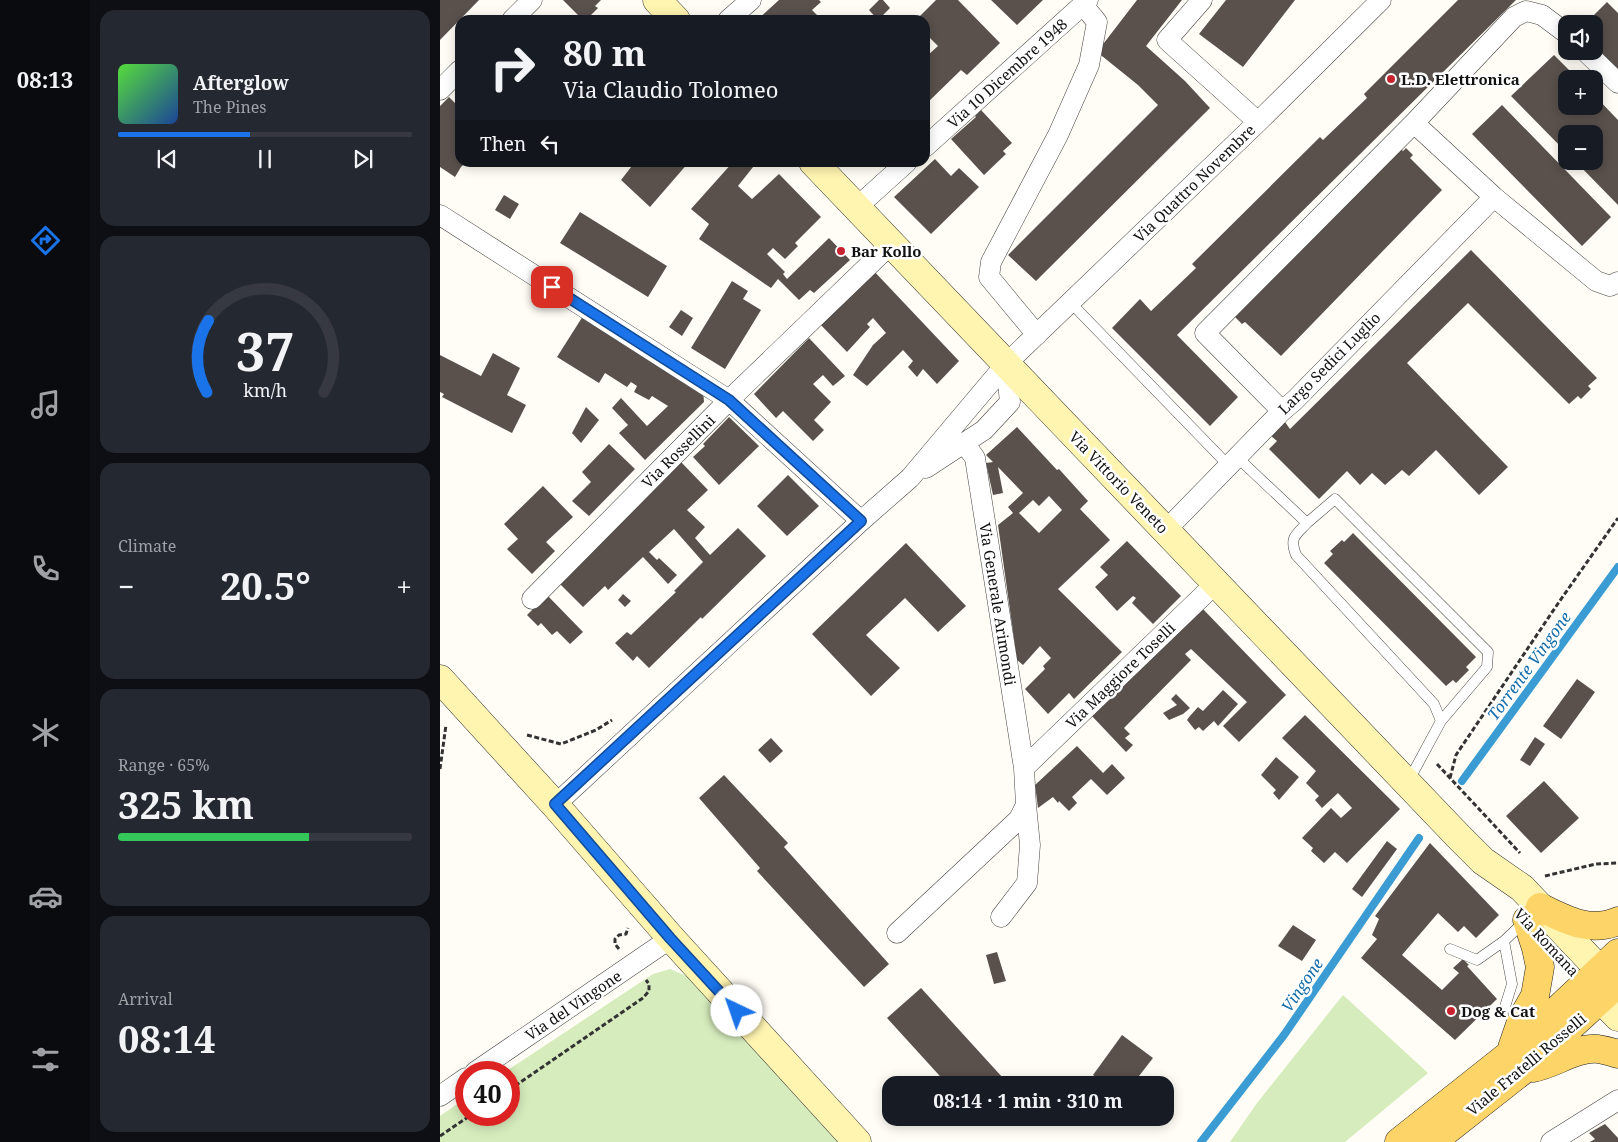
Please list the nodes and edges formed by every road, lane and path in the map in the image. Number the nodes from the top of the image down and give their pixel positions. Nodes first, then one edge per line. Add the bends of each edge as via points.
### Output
1 (532, 0) edge
2 (657, 0) edge
3 (751, 0) edge
4 (1202, 0) edge
5 (1381, 0) edge
6 (1085, 2) edge
7 (517, 15) edge
8 (671, 15) edge
9 (734, 15) edge
10 (1558, 27) edge
11 (1594, 60) edge
12 (455, 75) edge
13 (1618, 83) edge
14 (440, 90) edge
15 (1258, 122) junction
16 (1414, 123) junction
17 (930, 142) edge
18 (818, 167) edge
19 (901, 167) edge
20 (1494, 197) junction
21 (856, 208) junction
22 (440, 215) edge
23 (891, 244) junction
24 (1618, 282) edge
25 (1070, 302) junction
26 (1036, 336) junction
27 (1006, 364) junction
28 (729, 400) junction
29 (1282, 411) junction
30 (965, 444) junction
31 (1233, 462) junction
32 (910, 478) junction
33 (1618, 518) edge
34 (861, 521) junction
35 (1307, 523) junction
36 (1166, 530) junction
37 (1216, 583) junction
38 (532, 599) dead end
39 (440, 678) edge
40 (615, 717) dead end
41 (1441, 721) junction
42 (447, 723) dead end
43 (520, 732) dead end
44 (1425, 751) junction
45 (1024, 768) junction
46 (440, 769) edge
47 (1450, 778) junction
48 (1416, 792) junction
49 (555, 804) junction
50 (1026, 805) junction
51 (1458, 836) joint
52 (1523, 856) dead end
53 (1618, 863) edge
54 (1542, 877) dead end
55 (1534, 914) junction
56 (1001, 918) dead end
57 (1618, 921) edge
58 (897, 933) dead end
59 (670, 938) junction
60 (1504, 941) junction
61 (1450, 949) dead end
62 (642, 975) dead end
63 (1609, 985) edge
64 (1504, 1010) dead end
65 (1618, 1054) edge
66 (491, 1061) edge
67 (1516, 1063) junction
68 (520, 1082) edge
69 (455, 1086) edge
70 (440, 1096) edge
71 (1618, 1100) edge
72 (455, 1126) edge
73 (440, 1136) edge
74 (857, 1142) edge
75 (1399, 1142) edge
76 (1432, 1142) edge
77 (1551, 1142) edge

1 - 7 street
2 - 8 main road
3 - 9 street
4 - 15 street via 1167,40
5 - 15 street, Via Quattro Novembre
6 - 17 street, Via 10 Dicembre 1948
6 - 26 street via 1097,22 1089,65 1058,135 991,262 989,277
10 - 16 street via 1542,15 1526,12 1514,17
11 - 13 street
12 - 14 street
15 - 25 street, Via Quattro Novembre
16 - 20 street
16 - 29 street via 1206,333
18 - 21 main road, Via Vittorio Veneto
19 - 21 street
20 - 24 street via 1596,282 1610,286
20 - 29 street, Largo Sedici Luglio
21 - 23 main road, Via Vittorio Veneto
22 - 28 street
23 - 27 main road, Via Vittorio Veneto
23 - 28 street, Via Rossellini
25 - 26 street, Via Quattro Novembre
25 - 31 lane
26 - 27 street, Via Quattro Novembre
27 - 30 street via 1010,402 984,430
27 - 32 street, Via Quattro Novembre
27 - 36 main road, Via Vittorio Veneto
28 - 34 street
28 - 38 street, Via Rossellini
29 - 31 street, Largo Sedici Luglio
30 - 32 street
30 - 45 street, Via Generale Arimondi via 975,458
31 - 35 lane
31 - 36 street, Largo Sedici Luglio
32 - 34 street
33 - 47 path via 1456,755
34 - 49 street
35 - 41 lane via 1293,538 1296,555 1434,704
35 - 41 lane via 1335,499 1488,652 1487,667
36 - 37 main road, Via Vittorio Veneto
37 - 45 street, Via Maggiore Toselli
37 - 48 main road, Via Vittorio Veneto
39 - 49 main road
40 - 43 path via 596,730 561,744
41 - 44 lane
42 - 46 path
44 - 47 path
44 - 48 lane
45 - 50 street, Via Generale Arimondi
47 - 52 path
48 - 51 main road, Via Vittorio Veneto
49 - 59 main road
50 - 56 street, Via Generale Arimondi via 1030,845 1028,883
50 - 58 street via 1019,820
51 - 55 main road, Via Romana via 1484,861 1508,900
53 - 54 path via 1596,864
55 - 57 main road via 1592,927
55 - 60 lane
55 - 63 main road, Via Romana
55 - 67 main road via 1540,967 1535,996 1522,1019
59 - 66 street, Via del Vingone
59 - 74 main road
60 - 61 lane via 1477,960
60 - 64 lane via 1512,984
62 - 68 path via 649,984 649,991 643,998
63 - 67 main road, Viale Fratelli Rosselli
65 - 67 main road via 1597,1049 1570,1054 1546,1065
67 - 75 main road, Viale Fratelli Rosselli
67 - 76 main road, Viale Fratelli Rosselli
69 - 70 street
71 - 77 street
72 - 73 path

